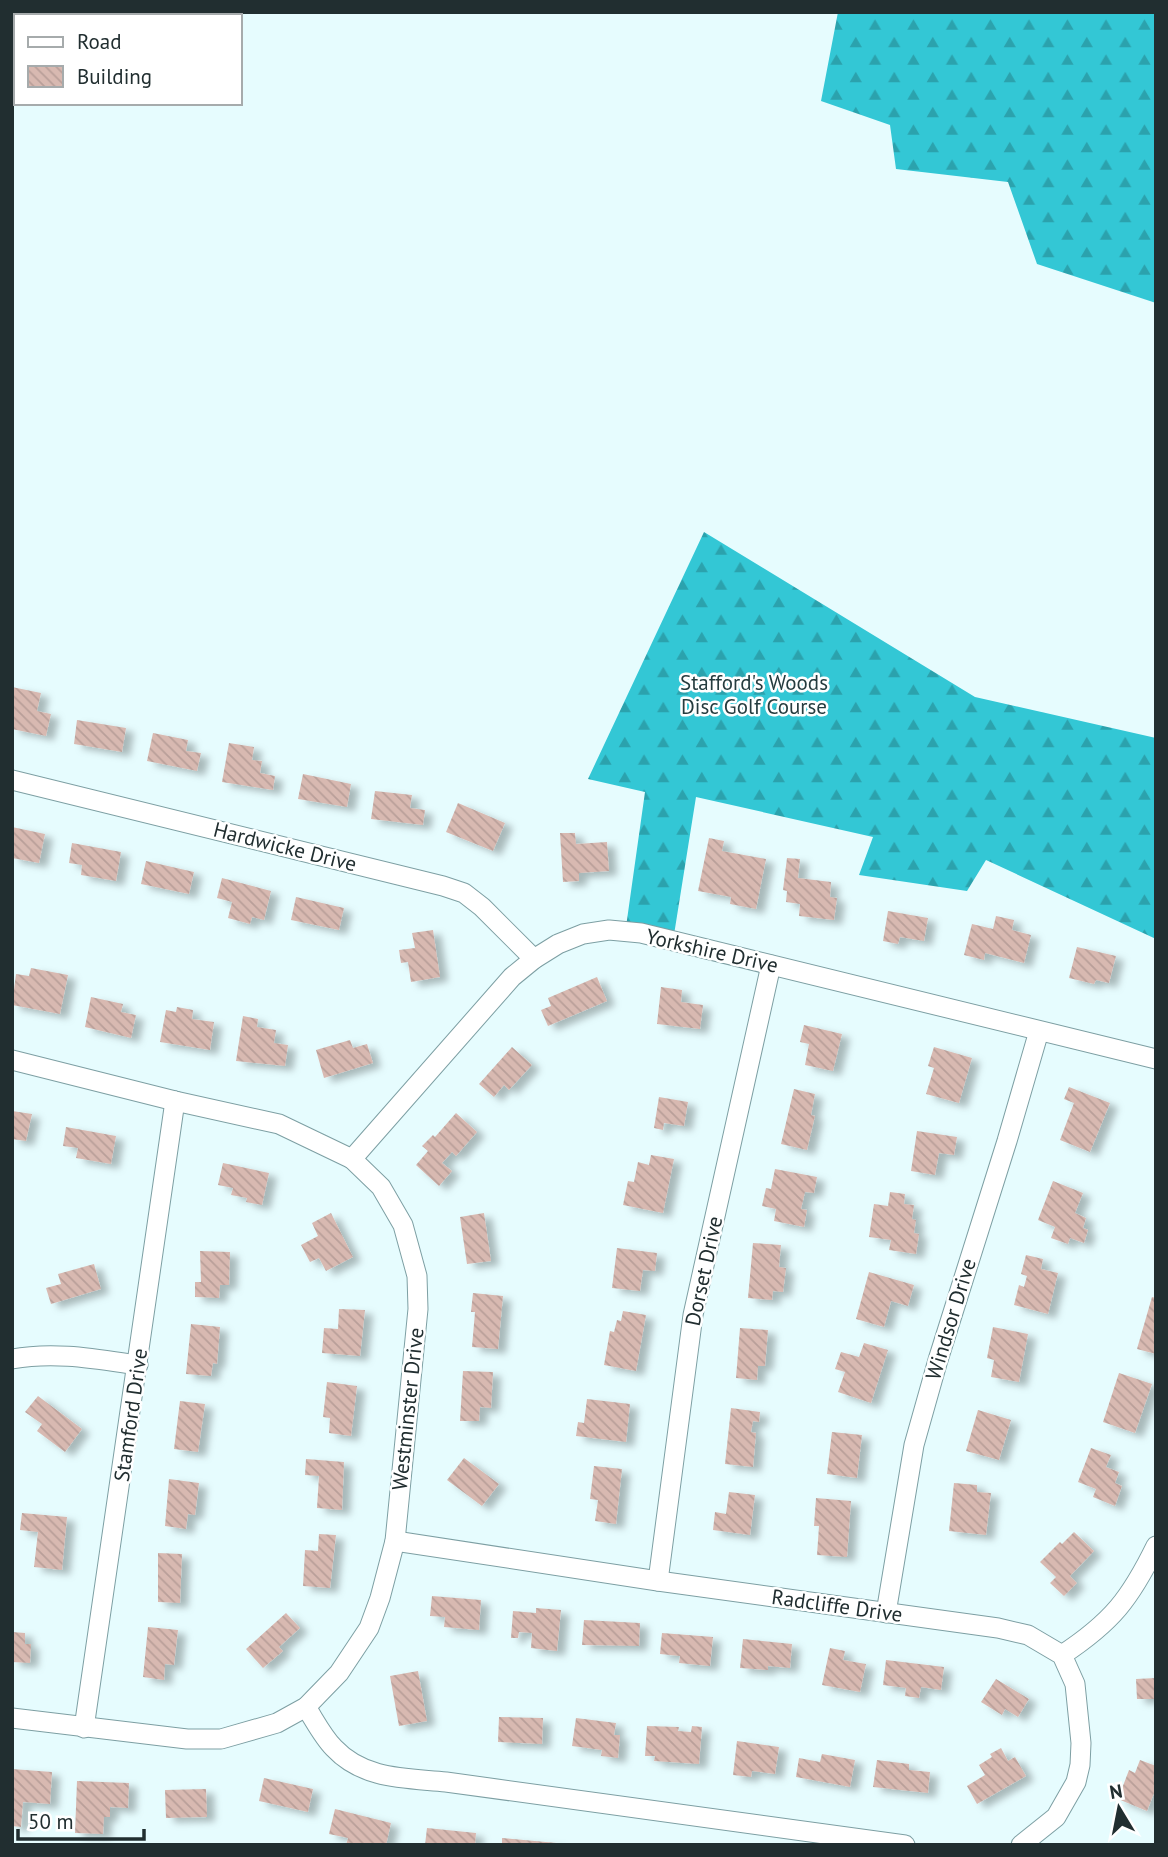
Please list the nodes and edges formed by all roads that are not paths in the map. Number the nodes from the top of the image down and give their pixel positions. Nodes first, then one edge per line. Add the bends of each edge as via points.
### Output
1 (12, 780) edge
2 (534, 959) junction
3 (771, 965) junction
4 (1039, 1031) junction
5 (1156, 1059) edge
6 (12, 1060) edge
7 (175, 1101) junction
8 (352, 1159) junction
9 (12, 1359) edge
10 (138, 1365) junction
11 (395, 1541) junction
12 (1156, 1546) edge
13 (658, 1581) junction
14 (886, 1613) junction
15 (1062, 1655) junction
16 (306, 1707) junction
17 (12, 1718) edge
18 (84, 1728) junction
19 (905, 1845) edge
20 (1021, 1845) edge

1 - 2 street, Hardwicke Drive via 464,893
2 - 3 street, Yorkshire Drive via 583,934 609,930 641,933
2 - 8 street, Yorkshire Drive via 512,977
3 - 4 street, Yorkshire Drive
3 - 13 street, Dorset Drive via 693,1315
4 - 5 street, Yorkshire Drive
4 - 14 street, Windsor Drive via 914,1446
6 - 7 street, Westminster Drive
7 - 8 street, Westminster Drive via 279,1124
7 - 10 street, Stamford Drive
8 - 11 street, Westminster Drive via 382,1187 402,1225 417,1276 418,1309
9 - 10 street via 62,1354
10 - 18 street, Stamford Drive
11 - 13 street, Radcliffe Drive
11 - 16 street, Westminster Drive via 369,1628 339,1673
12 - 15 street via 1124,1603 1088,1638
13 - 14 street, Radcliffe Drive
14 - 15 street, Radcliffe Drive via 1028,1635
15 - 20 street via 1075,1684 1080,1765 1076,1782 1056,1816
16 - 18 street, Westminster Drive via 277,1723 221,1739
16 - 19 street via 345,1759 381,1775
17 - 18 street, Westminster Drive

